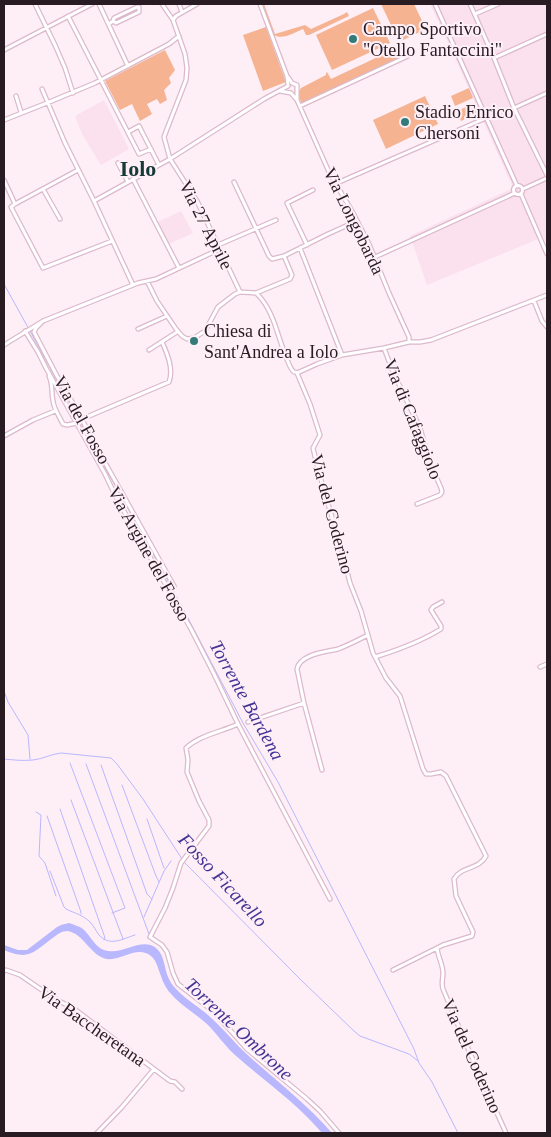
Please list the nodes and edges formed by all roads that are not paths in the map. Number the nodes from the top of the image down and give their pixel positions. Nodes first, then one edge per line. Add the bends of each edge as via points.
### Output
1 (42, 4) edge
2 (92, 4) edge
3 (98, 4) edge
4 (162, 4) edge
5 (179, 4) edge
6 (197, 4) edge
7 (260, 4) edge
8 (435, 4) edge
9 (470, 4) edge
10 (498, 4) edge
11 (36, 5) edge
12 (182, 12) junction
13 (125, 13) junction
14 (475, 14) junction
15 (68, 16) junction
16 (127, 18) junction
17 (173, 20) junction
18 (114, 21) junction
19 (109, 24) junction
20 (47, 27) junction
21 (547, 34) edge
22 (179, 36) junction
23 (4, 50) edge
24 (408, 56) dead end
25 (494, 58) junction
26 (128, 66) junction
27 (101, 80) junction
28 (289, 85) junction
29 (42, 89) dead end
30 (297, 90) junction
31 (280, 91) junction
32 (290, 92) junction
33 (73, 93) junction
34 (547, 93) edge
35 (16, 96) dead end
36 (297, 100) junction
37 (47, 103) junction
38 (300, 106) junction
39 (514, 108) junction
40 (21, 112) junction
41 (486, 118) junction
42 (4, 120) edge
43 (128, 132) junction
44 (151, 149) junction
45 (170, 159) junction
46 (118, 163) dead end
47 (159, 165) junction
48 (78, 170) junction
49 (547, 177) edge
50 (4, 180) edge
51 (133, 180) junction
52 (128, 182) junction
53 (234, 182) dead end
54 (337, 183) junction
55 (516, 186) junction
56 (44, 189) junction
57 (523, 189) junction
58 (313, 190) dead end
59 (515, 193) junction
60 (521, 194) junction
61 (94, 201) junction
62 (15, 204) junction
63 (60, 219) dead end
64 (276, 220) dead end
65 (357, 221) junction
66 (256, 230) junction
67 (112, 240) junction
68 (307, 245) junction
69 (219, 247) junction
70 (300, 248) junction
71 (547, 254) edge
72 (284, 256) junction
73 (374, 257) junction
74 (179, 268) junction
75 (147, 281) junction
76 (133, 285) junction
77 (240, 292) junction
78 (256, 293) junction
79 (547, 295) edge
80 (534, 301) junction
81 (167, 316) junction
82 (43, 321) junction
83 (547, 327) edge
84 (138, 330) dead end
85 (25, 331) junction
86 (178, 332) junction
87 (162, 342) junction
88 (409, 342) junction
89 (4, 346) edge
90 (384, 348) junction
91 (149, 350) dead end
92 (342, 355) junction
93 (46, 368) junction
94 (298, 373) junction
95 (55, 411) junction
96 (82, 419) junction
97 (77, 423) junction
98 (4, 436) edge
99 (417, 504) dead end
100 (174, 586) dead end
101 (442, 602) dead end
102 (368, 635) junction
103 (375, 657) junction
104 (547, 664) edge
105 (540, 667) dead end
106 (304, 703) junction
107 (248, 722) dead end
108 (238, 724) junction
109 (322, 770) dead end
110 (330, 899) dead end
111 (437, 948) junction
112 (393, 970) dead end
113 (4, 971) edge
114 (154, 1070) junction
115 (182, 1089) dead end
116 (97, 1133) edge
117 (339, 1133) edge
118 (506, 1133) edge

1 - 11 street
2 - 15 street
3 - 19 street
4 - 17 street
5 - 12 street
6 - 12 street
7 - 28 street, Via Longobarda
8 - 41 street
9 - 14 street
10 - 14 street
11 - 20 street
12 - 17 street
13 - 16 street
13 - 16 street via 139,7 139,12
13 - 18 street
14 - 25 street
15 - 20 street
15 - 27 street
16 - 18 street
17 - 22 street
18 - 19 street
19 - 26 street
20 - 23 street
20 - 33 street
21 - 25 street
22 - 26 street
22 - 45 street via 187,68 186,80 164,137
24 - 38 street
25 - 39 street
26 - 27 street
27 - 33 street
27 - 43 street
28 - 30 street via 296,85
28 - 31 street
28 - 32 street, Via Longobarda
29 - 37 street
30 - 32 street
30 - 36 street, Via Longobarda
31 - 32 street
31 - 45 street
32 - 36 street, Via Longobarda
33 - 37 street
34 - 39 street
35 - 40 street
36 - 38 street, Via Longobarda
37 - 40 street
37 - 48 street
38 - 54 street, Via Longobarda
39 - 49 street
40 - 42 street
41 - 54 street
41 - 55 street
43 - 44 street via 140,154
43 - 44 street via 139,126
44 - 47 street
45 - 47 street
45 - 69 street, Via 27 Aprile via 197,200
46 - 52 street
47 - 51 street
48 - 56 street
48 - 61 street
49 - 57 street
50 - 62 street
51 - 52 street
51 - 74 street
52 - 61 street
53 - 66 street
54 - 65 street, Via Longobarda
55 - 57 street
55 - 59 street
56 - 62 street
56 - 63 street
57 - 60 street
58 - 68 street via 287,203
59 - 60 street
59 - 73 street
60 - 71 street
61 - 67 street
62 - 67 street via 11,206 43,268
64 - 66 street
65 - 68 street
65 - 73 street, Via Longobarda
66 - 69 street
66 - 72 street via 270,258
67 - 76 street
68 - 70 street
69 - 74 street
69 - 77 street, Via 27 Aprile
70 - 72 street
70 - 92 street
72 - 78 street via 292,278
73 - 88 street, Via Longobarda
74 - 75 street
75 - 76 street
75 - 81 street
76 - 82 street
77 - 78 street
77 - 86 street via 218,307 203,333 187,339
78 - 94 street, Via del Coderino via 270,314 292,370
79 - 80 street
80 - 83 street
80 - 88 street via 431,340
81 - 84 street
81 - 86 street
82 - 85 street
82 - 96 street, Via del Fosso via 34,332
85 - 89 street
85 - 93 street
86 - 87 street
87 - 91 street
87 - 96 street via 169,360 169,382
88 - 90 street
90 - 92 street
90 - 99 street, Via di Cafaggiolo via 420,428 442,492
92 - 94 street
93 - 95 street via 52,383
93 - 97 street, Via Argine del Fosso
94 - 102 street, Via del Coderino via 320,435 313,448 319,473
95 - 97 street via 64,425
95 - 98 street
96 - 100 street, Via del Fosso
97 - 108 street, Via Argine del Fosso via 188,624
101 - 103 street via 432,610 440,629 414,643
102 - 103 street, Via del Coderino
102 - 106 street via 300,662 297,669
103 - 111 street, Via del Coderino via 400,696 426,774 441,772 446,776 486,854 481,863 454,879 456,896 472,929 472,936
104 - 105 street
106 - 107 street
106 - 109 street
108 - 110 street, Via Argine del Fosso
108 - 117 street via 186,748 187,772 209,826 180,863 167,902 150,937 167,952 178,984 213,1011 248,1049 307,1099
111 - 112 street
111 - 118 street, Via del Coderino via 443,973 441,984
113 - 114 street, Via Baccheretana via 20,975 73,1008
114 - 115 street, Via Baccheretana
114 - 116 street

